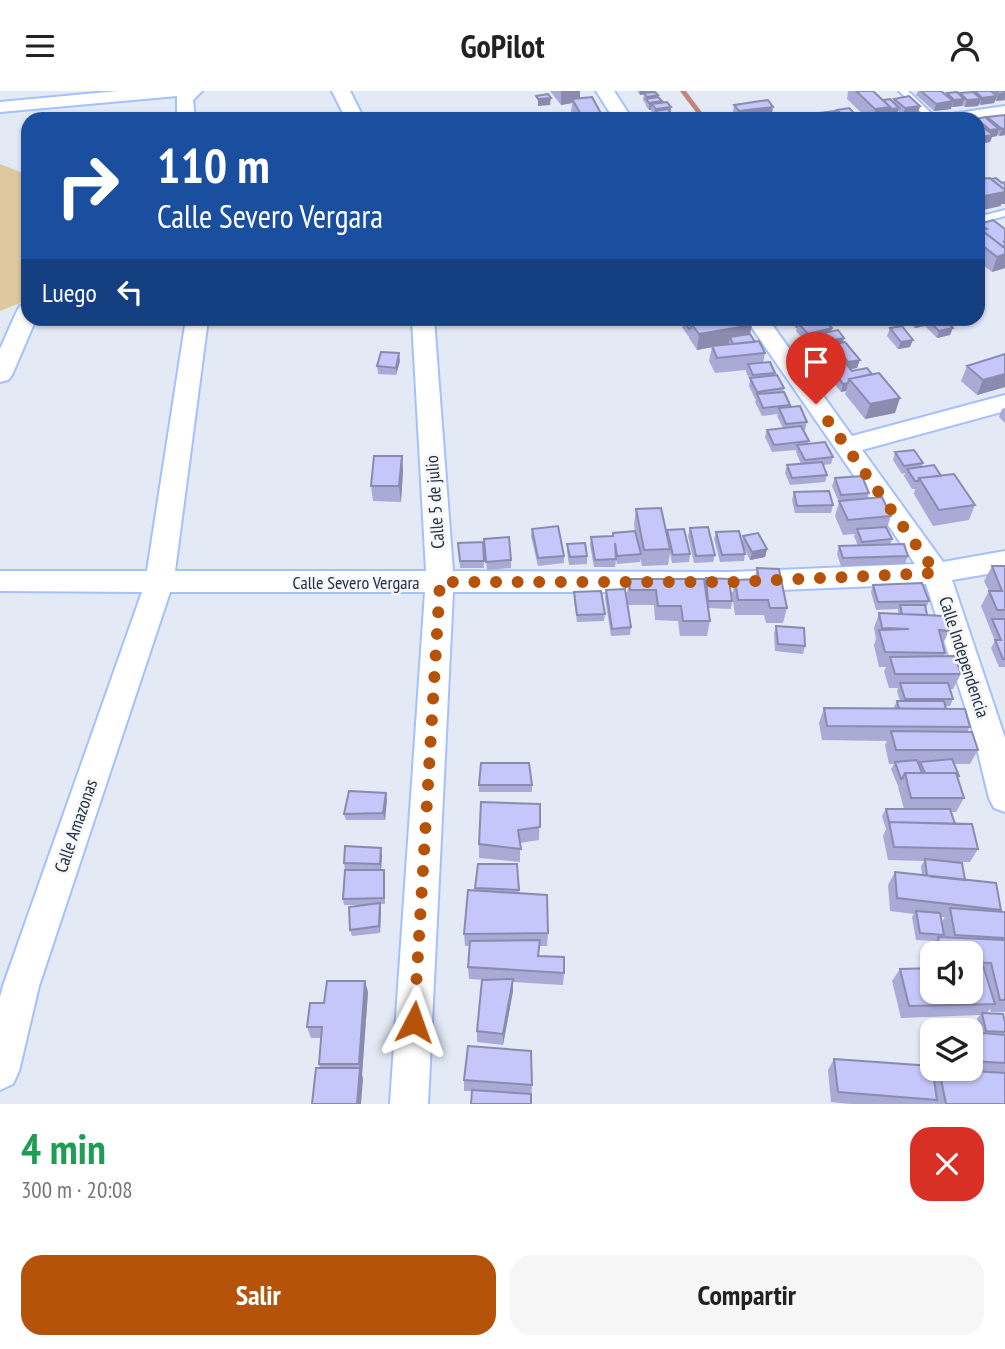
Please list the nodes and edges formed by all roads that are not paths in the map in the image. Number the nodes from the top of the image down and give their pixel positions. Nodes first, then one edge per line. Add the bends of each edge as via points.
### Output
1 (175, 91) edge
2 (193, 91) edge
3 (341, 91) edge
4 (604, 91) edge
5 (903, 91) edge
6 (0, 107) edge
7 (1005, 111) edge
8 (185, 112) edge
9 (352, 112) edge
10 (618, 112) edge
11 (926, 112) edge
12 (985, 114) edge
13 (1005, 213) edge
14 (985, 218) edge
15 (21, 326) edge
16 (196, 326) edge
17 (423, 326) edge
18 (762, 326) edge
19 (0, 375) edge
20 (1005, 403) edge
21 (846, 446) junction
22 (1005, 561) edge
23 (936, 573) junction
24 (0, 581) edge
25 (440, 582) junction
26 (159, 584) junction
27 (1005, 797) edge
28 (0, 1071) edge
29 (409, 1104) edge

1 - 6 street
2 - 8 street via 184,98
3 - 9 street
4 - 10 street
5 - 11 lane
7 - 12 street
13 - 14 lane
15 - 19 street
16 - 26 street, Calle Amazonas
17 - 25 street, Calle 5 de julio
18 - 21 street, Calle Independencia
20 - 21 street
21 - 23 street, Calle Independencia
22 - 23 street, Calle Severo Vergara
23 - 25 street, Calle Severo Vergara via 732,582
23 - 27 street, Calle Independencia
24 - 26 street, Calle Severo Vergara
25 - 26 street, Calle Severo Vergara
25 - 29 street, Calle 5 de julio
26 - 28 street, Calle Amazonas via 21,986

